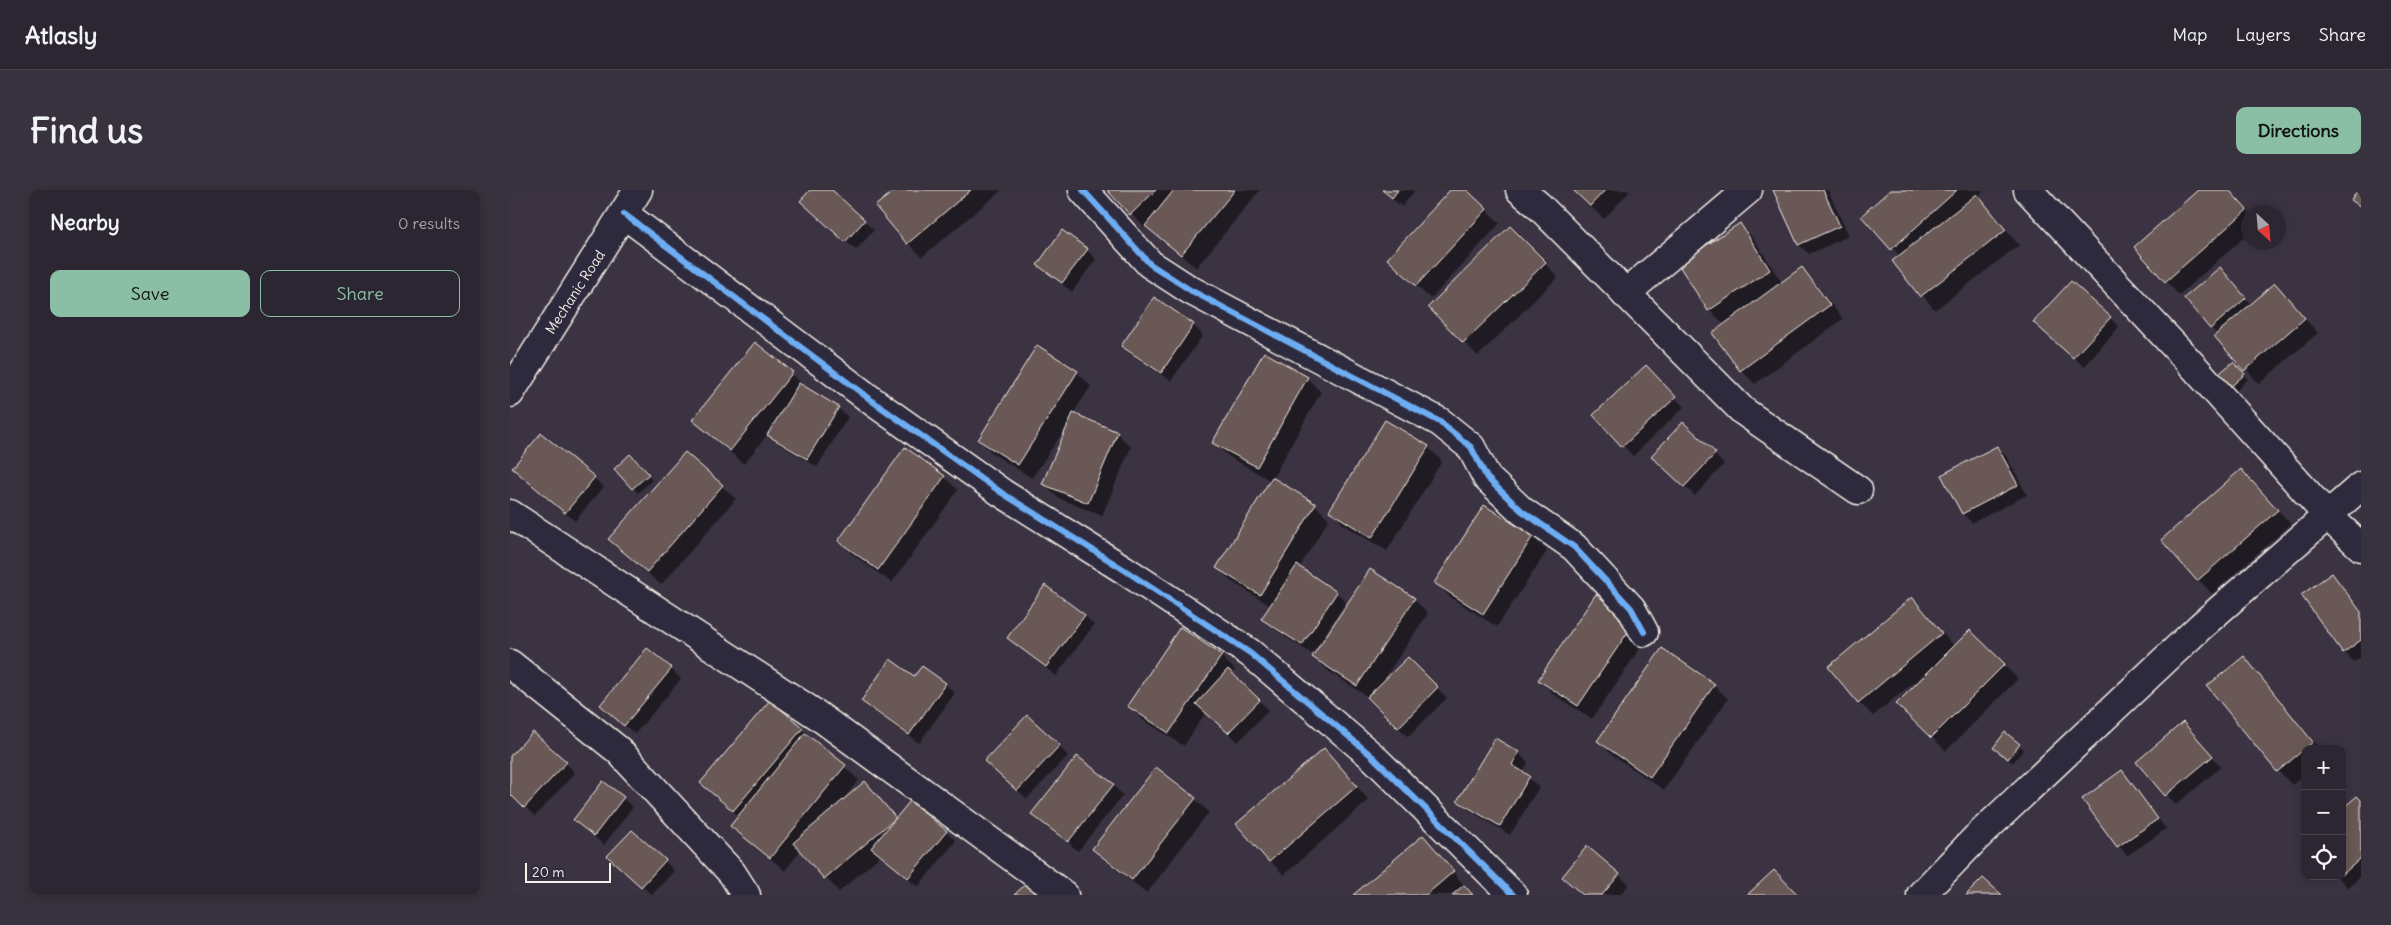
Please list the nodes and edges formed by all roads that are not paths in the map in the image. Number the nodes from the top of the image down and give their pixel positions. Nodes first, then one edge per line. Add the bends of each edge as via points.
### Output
1 (638, 190) edge
2 (1083, 190) edge
3 (1520, 190) edge
4 (1748, 190) edge
5 (2028, 190) edge
6 (624, 214) junction
7 (1625, 294) junction
8 (510, 393) edge
9 (2361, 486) edge
10 (1858, 490) dead end
11 (510, 514) edge
12 (2328, 516) junction
13 (2361, 547) edge
14 (1644, 632) dead end
15 (510, 664) edge
16 (746, 895) edge
17 (1064, 895) edge
18 (1513, 895) edge
19 (1921, 895) edge

1 - 6 street, Mechanic Road
2 - 14 street via 1150,264 1190,290 1440,422 1472,447 1487,478 1522,511 1574,547 1631,608
3 - 7 street
4 - 7 street
5 - 12 street
6 - 8 street, Mechanic Road
6 - 18 street via 1002,493 1250,653 1373,757
7 - 10 street via 1743,411
9 - 12 street
11 - 17 street via 817,715
12 - 13 street
12 - 19 street via 2200,626 1976,838
15 - 16 street via 618,750 732,873

